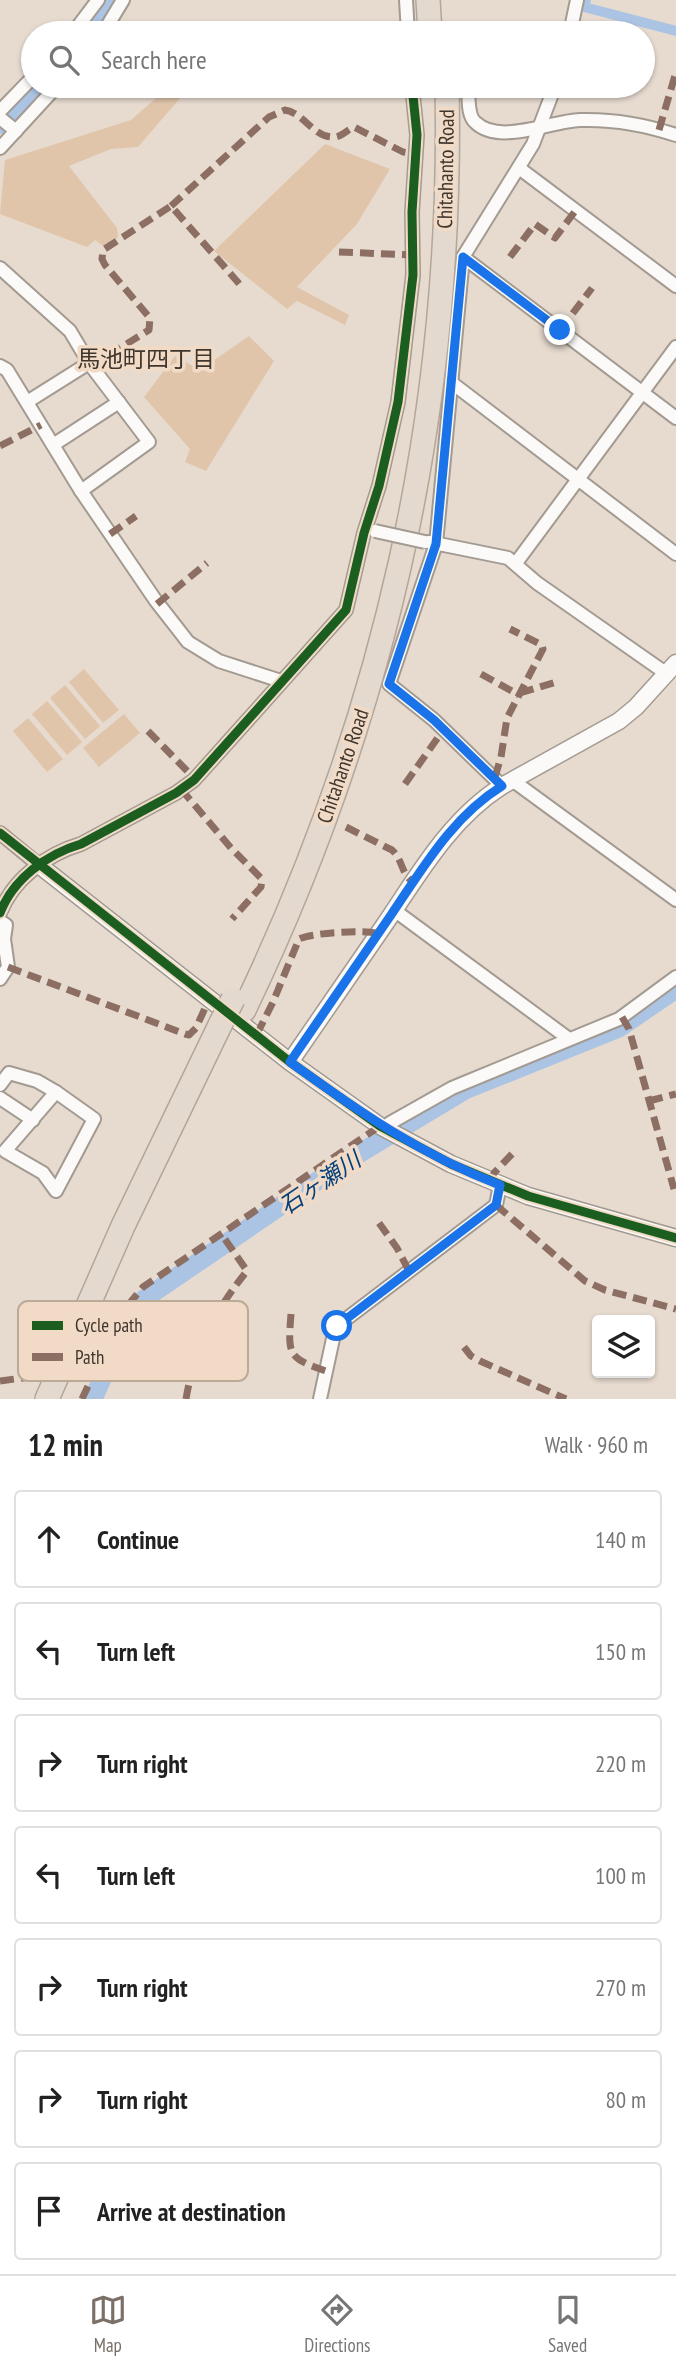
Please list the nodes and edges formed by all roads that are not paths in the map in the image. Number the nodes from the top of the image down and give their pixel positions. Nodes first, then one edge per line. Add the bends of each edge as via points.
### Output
1 (98, 0) edge
2 (124, 0) edge
3 (406, 0) edge
4 (428, 0) edge
5 (444, 0) edge
6 (577, 0) edge
7 (82, 21) edge
8 (111, 21) edge
9 (407, 21) edge
10 (429, 21) edge
11 (445, 21) edge
12 (573, 21) edge
13 (21, 89) edge
14 (45, 98) edge
15 (413, 98) edge
16 (433, 98) edge
17 (447, 98) edge
18 (469, 98) edge
19 (551, 98) edge
20 (0, 111) edge
21 (0, 118) edge
22 (541, 127) junction
23 (14, 129) junction
24 (676, 135) edge
25 (0, 148) edge
26 (519, 168) junction
27 (463, 257) junction
28 (0, 268) edge
29 (676, 286) edge
30 (676, 347) edge
31 (89, 363) junction
32 (0, 366) edge
33 (452, 383) junction
34 (642, 392) junction
35 (27, 402) junction
36 (118, 402) junction
37 (676, 418) edge
38 (53, 445) junction
39 (578, 477) junction
40 (82, 491) junction
41 (370, 532) junction
42 (430, 543) junction
43 (676, 554) edge
44 (516, 563) junction
45 (672, 668) edge
46 (281, 681) junction
47 (507, 783) junction
48 (0, 833) edge
49 (39, 864) junction
50 (676, 900) edge
51 (394, 911) junction
52 (0, 913) edge
53 (0, 921) edge
54 (676, 977) edge
55 (0, 979) edge
56 (233, 1015) junction
57 (569, 1040) junction
58 (290, 1062) junction
59 (0, 1085) edge
60 (56, 1092) junction
61 (0, 1098) edge
62 (33, 1120) junction
63 (384, 1128) junction
64 (500, 1185) junction
65 (676, 1238) edge
66 (90, 1301) edge
67 (106, 1301) edge
68 (55, 1381) edge
69 (71, 1381) edge
70 (47, 1399) edge
71 (63, 1399) edge
72 (320, 1399) edge

1 - 7 street
2 - 8 street
3 - 9 street
4 - 10 highway
5 - 11 highway
6 - 12 street
13 - 20 street
14 - 23 street
15 - 41 street via 417,135 413,275 398,402
16 - 56 highway, Chitahanto Road via 426,300 407,454 383,578 325,776
17 - 56 highway, Chitahanto Road via 442,300 411,522 344,769 309,862
18 - 22 street via 470,116 477,125 509,134
19 - 22 street
21 - 23 street
22 - 24 street via 579,120 614,121
22 - 26 street
23 - 25 street
26 - 27 street
26 - 29 street
27 - 33 street
27 - 34 street
28 - 31 street via 70,331
30 - 34 street
31 - 35 street
31 - 36 street
32 - 35 street
33 - 39 street
33 - 42 street
34 - 37 street
34 - 39 street
35 - 38 street
36 - 38 street
36 - 40 street via 149,442
38 - 40 street
39 - 43 street
39 - 44 street
40 - 46 street via 188,642 219,661
41 - 42 street, bridge
41 - 46 street via 346,610
42 - 44 street
42 - 47 street via 389,684
44 - 45 street via 537,583
45 - 47 street via 619,721
46 - 49 street via 194,780
47 - 50 street
47 - 51 street via 451,831
48 - 49 street
49 - 52 street via 9,894
49 - 58 street
51 - 57 street
51 - 58 street
53 - 55 street via 6,925 8,967
54 - 57 street via 619,1019
56 - 66 highway, Chitahanto Road via 123,1226
56 - 67 highway, Chitahanto Road
57 - 63 street via 452,1088
58 - 63 street
59 - 60 street via 9,1073
60 - 62 street
60 - 62 street via 94,1119 56,1191 43,1173 5,1152
61 - 62 street
63 - 64 street
64 - 65 street
64 - 72 street via 496,1205 337,1326
68 - 70 highway, Chitahanto Road
69 - 71 highway, Chitahanto Road

